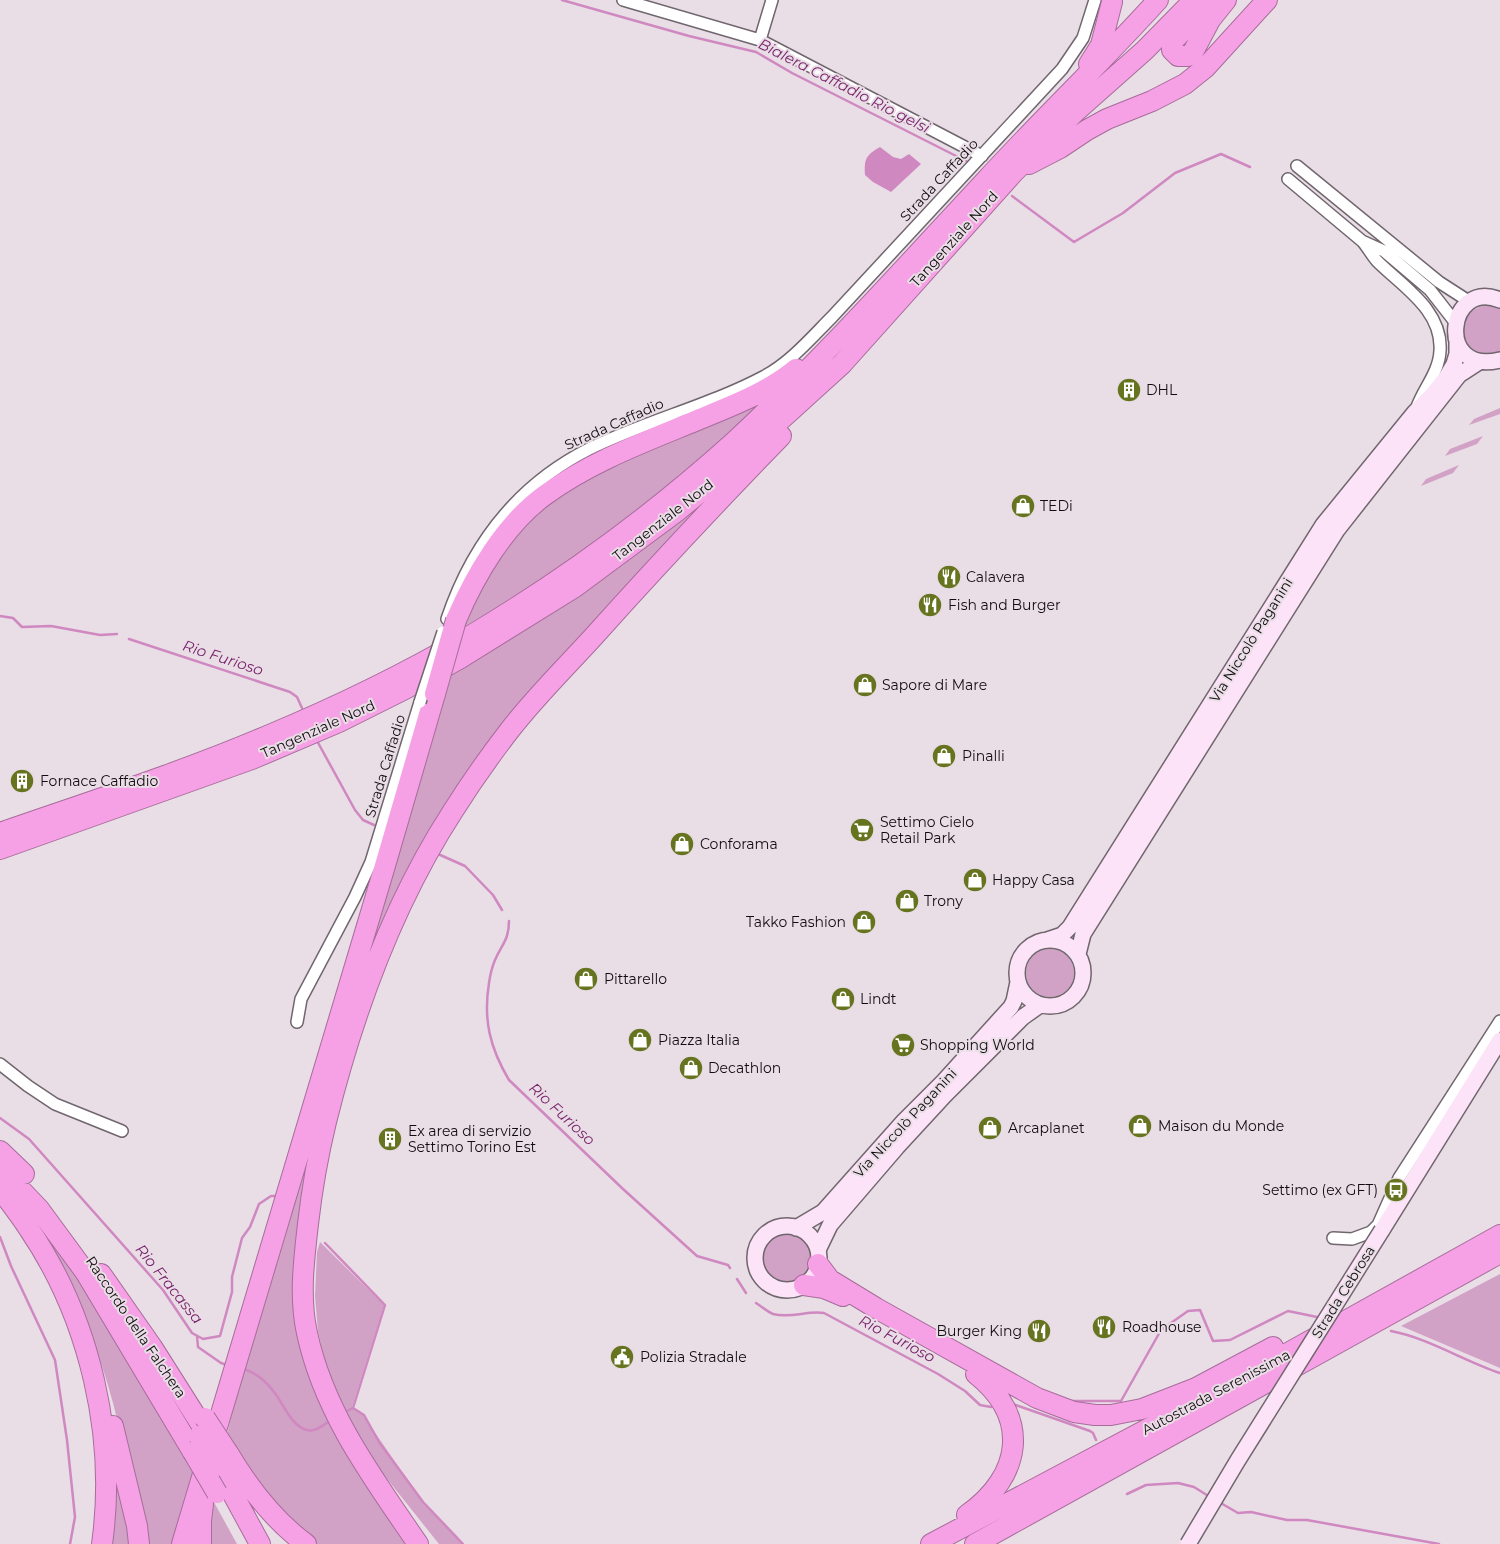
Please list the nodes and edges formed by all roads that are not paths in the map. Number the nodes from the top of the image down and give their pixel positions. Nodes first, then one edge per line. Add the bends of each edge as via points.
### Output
1 (772, 0) edge
2 (1158, 0) edge
3 (1194, 0) edge
4 (1212, 0) edge
5 (1226, 0) edge
6 (1267, 0) edge
7 (629, 1) edge
8 (1103, 1) edge
9 (760, 40) junction
10 (1172, 43) junction
11 (1112, 79) junction
12 (1020, 143) junction
13 (982, 156) junction
14 (1297, 166) dead end
15 (1014, 172) junction
16 (1288, 179) dead end
17 (1362, 241) junction
18 (1498, 298) edge
19 (1470, 302) junction
20 (862, 313) junction
21 (1455, 322) junction
22 (1457, 343) junction
23 (1500, 360) edge
24 (1478, 362) junction
25 (842, 364) junction
26 (1415, 412) junction
27 (450, 624) junction
28 (428, 698) junction
29 (0, 833) edge
30 (0, 849) edge
31 (1048, 940) junction
32 (1078, 954) junction
33 (1018, 982) junction
34 (1040, 1005) junction
35 (297, 1022) dead end
36 (1497, 1035) edge
37 (0, 1064) edge
38 (122, 1131) dead end
39 (0, 1151) edge
40 (0, 1168) edge
41 (0, 1189) edge
42 (796, 1228) junction
43 (1500, 1235) edge
44 (1333, 1238) dead end
45 (1500, 1253) edge
46 (818, 1257) junction
47 (804, 1285) junction
48 (76, 1323) junction
49 (1339, 1325) junction
50 (227, 1395) junction
51 (200, 1433) junction
52 (223, 1471) junction
53 (376, 1482) junction
54 (977, 1543) edge
55 (102, 1544) edge
56 (139, 1544) edge
57 (182, 1544) edge
58 (202, 1544) edge
59 (246, 1544) edge
60 (260, 1544) edge
61 (282, 1544) edge
62 (306, 1544) edge
63 (418, 1544) edge
64 (430, 1544) edge
65 (923, 1544) edge
66 (930, 1544) edge
67 (1188, 1544) edge

1 - 9 street
2 - 12 highway, Tangenziale Nord
3 - 11 highway, Tangenziale Nord
4 - 10 highway
5 - 10 highway via 1210,20 1192,54 1178,56 1172,50
6 - 15 highway via 1205,68 1185,84 1107,119
7 - 9 street
8 - 12 highway via 1102,39 1097,53
8 - 13 street, Strada Caffadio via 1062,69
9 - 13 street
10 - 11 highway
11 - 15 highway, Tangenziale Nord
12 - 20 highway, Tangenziale Nord
13 - 27 street, Strada Caffadio via 832,317 781,365 733,391 589,449 544,477 511,506 469,565 454,599
14 - 19 street via 1439,282
15 - 25 highway, Tangenziale Nord
16 - 17 street
17 - 21 street via 1384,252 1430,290
17 - 26 street via 1376,260 1427,309 1439,331 1440,352 1434,374
18 - 19 street via 1487,297
19 - 21 street
20 - 27 highway via 772,385 602,461 544,496 520,517 489,556
20 - 29 highway, Tangenziale Nord via 769,408 679,489 572,570 470,635 412,668 266,737
21 - 22 street, Via Niccolò Paganini
22 - 24 street via 1462,351
22 - 26 street, Via Niccolò Paganini via 1454,364 1445,379
23 - 24 street
24 - 32 street, Via Niccolò Paganini via 1459,375 1337,530 1083,934
25 - 30 highway, Tangenziale Nord via 676,512 575,588 459,659 339,722 252,759
25 - 53 highway via 816,399 670,552 510,729 433,844 415,876 373,971 349,1037 323,1135 311,1203 302,1286 307,1333 324,1387 347,1436
26 - 31 street, Via Niccolò Paganini via 1324,525 1070,927 1062,935
27 - 28 highway, bridge
28 - 35 street, Strada Caffadio via 371,862 301,999
28 - 50 highway via 384,869
31 - 32 street via 1070,946
31 - 33 street via 1026,950 1019,960
32 - 34 street via 1084,976 1077,993 1061,1005
33 - 34 street via 1027,996
33 - 42 street, Via Niccolò Paganini via 1011,1007 969,1054 824,1212
34 - 46 street, Via Niccolò Paganini via 1023,1017 897,1147 830,1225
36 - 44 street via 1398,1178 1378,1225 1371,1232 1352,1239
36 - 67 street, Strada Cebrosa, bridge via 1452,1118
37 - 38 street via 55,1104
39 - 51 highway, Raccordo della Falchera via 37,1188 78,1240 146,1338 186,1402
40 - 51 highway, Raccordo della Falchera via 39,1209
41 - 48 highway via 42,1250
42 - 46 street via 813,1240
42 - 47 street via 786,1226 769,1232 757,1247 756,1264 762,1277 776,1288
43 - 49 highway, Autostrada Serenissima
45 - 54 highway, Autostrada Serenissima
46 - 47 street via 817,1270
46 - 49 highway via 830,1280 836,1284 1020,1389 1061,1408 1094,1415 1126,1413 1168,1400 1270,1347
47 - 65 highway via 836,1292 952,1357 985,1381 1002,1401 1012,1434 1011,1456 1005,1475 994,1492 975,1509
48 - 55 highway via 88,1355 103,1433 105,1506
48 - 56 highway via 104,1386
49 - 66 highway, Autostrada Serenissima
50 - 57 highway
50 - 58 highway via 206,1487 201,1521
51 - 52 highway, Raccordo della Falchera, bridge
51 - 52 highway
52 - 59 highway, Raccordo della Falchera
52 - 60 highway, Raccordo della Falchera
52 - 61 highway
52 - 62 highway via 240,1474 267,1508
53 - 63 highway
53 - 64 highway

